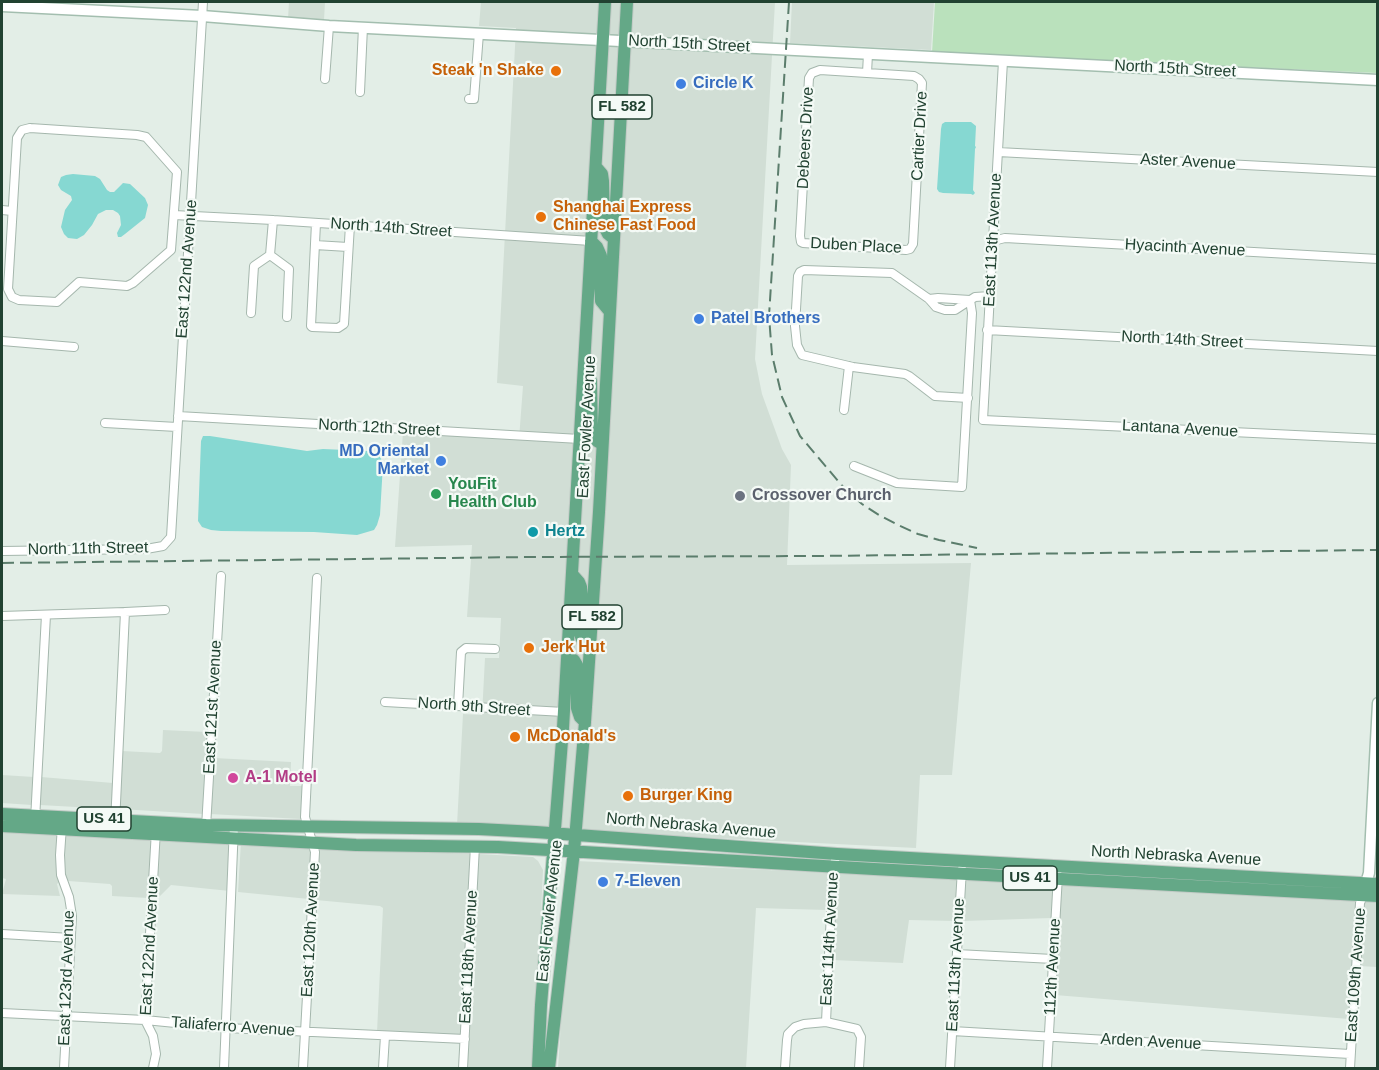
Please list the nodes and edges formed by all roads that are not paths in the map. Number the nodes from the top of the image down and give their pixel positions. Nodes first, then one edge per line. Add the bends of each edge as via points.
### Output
1 (203, 2) edge
2 (604, 2) edge
3 (627, 2) edge
4 (2, 6) edge
5 (2, 12) edge
6 (202, 16) junction
7 (329, 26) junction
8 (363, 27) junction
9 (479, 33) junction
10 (602, 40) junction
11 (625, 41) junction
12 (868, 54) junction
13 (1003, 61) junction
14 (867, 73) junction
15 (325, 79) dead end
16 (1377, 80) edge
17 (360, 92) dead end
18 (469, 99) dead end
19 (998, 152) junction
20 (595, 166) junction
21 (1377, 172) edge
22 (2, 210) edge
23 (12, 215) junction
24 (174, 215) junction
25 (191, 216) junction
26 (2, 218) edge
27 (273, 220) junction
28 (316, 223) junction
29 (350, 225) junction
30 (614, 240) junction
31 (591, 241) junction
32 (993, 241) junction
33 (801, 242) joint
34 (315, 244) junction
35 (348, 247) junction
36 (912, 248) joint
37 (270, 255) junction
38 (1377, 259) edge
39 (990, 296) junction
40 (970, 300) junction
41 (610, 312) junction
42 (251, 313) dead end
43 (286, 317) dead end
44 (987, 330) junction
45 (2, 341) edge
46 (74, 347) dead end
47 (1377, 351) edge
48 (849, 366) junction
49 (584, 370) junction
50 (968, 398) junction
51 (844, 410) dead end
52 (178, 416) junction
53 (983, 420) joint
54 (105, 423) dead end
55 (177, 427) junction
56 (580, 439) junction
57 (1377, 439) edge
58 (602, 444) junction
59 (854, 466) dead end
60 (171, 537) joint
61 (2, 551) edge
62 (572, 574) junction
63 (221, 576) dead end
64 (317, 578) dead end
65 (165, 610) dead end
66 (125, 612) junction
67 (46, 615) junction
68 (2, 616) edge
69 (590, 646) junction
70 (495, 649) dead end
71 (567, 660) junction
72 (385, 702) dead end
73 (1377, 703) edge
74 (458, 706) junction
75 (564, 712) junction
76 (585, 722) junction
77 (1377, 727) edge
78 (556, 808) junction
79 (2, 814) edge
80 (35, 821) junction
81 (62, 823) junction
82 (234, 825) junction
83 (2, 826) edge
84 (115, 826) junction
85 (307, 826) junction
86 (156, 828) junction
87 (205, 831) junction
88 (529, 831) junction
89 (554, 833) junction
90 (575, 834) junction
91 (235, 839) junction
92 (313, 843) junction
93 (475, 846) junction
94 (749, 847) junction
95 (525, 848) junction
96 (553, 850) junction
97 (574, 851) junction
98 (693, 859) junction
99 (835, 860) junction
100 (957, 861) junction
101 (1059, 867) junction
102 (956, 874) junction
103 (550, 876) junction
104 (1253, 877) junction
105 (1058, 880) junction
106 (1372, 883) edge
107 (1253, 890) junction
108 (1363, 896) junction
109 (1377, 896) edge
110 (2, 934) edge
111 (71, 938) junction
112 (957, 954) junction
113 (1053, 959) junction
114 (2, 1013) edge
115 (68, 1016) junction
116 (145, 1020) junction
117 (826, 1022) junction
118 (226, 1028) junction
119 (305, 1031) junction
120 (952, 1031) junction
121 (385, 1036) junction
122 (1049, 1037) junction
123 (465, 1039) junction
124 (1350, 1054) junction
125 (64, 1068) edge
126 (153, 1068) edge
127 (224, 1068) edge
128 (303, 1068) edge
129 (383, 1068) edge
130 (463, 1068) edge
131 (538, 1068) edge
132 (549, 1068) edge
133 (785, 1068) edge
134 (860, 1068) edge
135 (950, 1068) edge
136 (1047, 1068) edge
137 (1350, 1068) edge

1 - 6 street, East 122nd Avenue
2 - 10 main road, East Fowler Avenue / FL 582
3 - 11 main road, East Fowler Avenue / FL 582
4 - 5 street
4 - 6 street, North 15th Street
6 - 7 street, North 15th Street
6 - 25 street, East 122nd Avenue
7 - 8 street, North 15th Street
7 - 15 street
8 - 9 street, North 15th Street
8 - 17 street
9 - 10 street, North 15th Street
9 - 18 street via 474,99
10 - 11 street, North 15th Street
10 - 20 main road, East Fowler Avenue / FL 582
11 - 12 street, North 15th Street
11 - 30 main road, East Fowler Avenue / FL 582
12 - 13 street, North 15th Street
12 - 14 street
13 - 16 street, North 15th Street
13 - 19 street, East 113th Avenue
14 - 33 street, Debeers Drive via 820,70 811,75
14 - 36 street, Cartier Drive via 914,76 922,83
19 - 21 street, Aster Avenue
19 - 32 street, East 113th Avenue
20 - 30 main road via 602,174 604,226
20 - 31 main road, East Fowler Avenue / FL 582
22 - 23 street
23 - 24 street via 8,289 12,297 57,302 79,282 127,286 133,283 171,250
23 - 24 street via 17,138 22,130 30,128 146,137 177,172
23 - 26 street
24 - 25 street, North 14th Street
25 - 27 street, North 14th Street
25 - 52 street, East 122nd Avenue
27 - 28 street, North 14th Street
27 - 37 street
28 - 29 street, North 14th Street
28 - 34 street
29 - 31 street, North 14th Street
29 - 35 street
30 - 41 main road, East Fowler Avenue / FL 582
31 - 41 main road via 601,256 601,301
31 - 49 main road, East Fowler Avenue / FL 582
32 - 38 street, Hyacinth Avenue via 1005,238
32 - 39 street, East 113th Avenue
33 - 36 street, Duben Place
34 - 35 street
34 - 35 street via 312,327 338,328 344,324
37 - 42 street via 254,267
37 - 43 street via 289,269
39 - 40 street
39 - 44 street, East 113th Avenue
40 - 48 street via 948,311 936,307 897,274 800,272 795,316 800,352
40 - 50 street
41 - 58 main road, East Fowler Avenue / FL 582
44 - 47 street, North 14th Street
44 - 53 street, East 113th Avenue
45 - 46 street
48 - 50 street via 907,375 935,396
48 - 51 street
49 - 56 main road, East Fowler Avenue / FL 582
49 - 58 main road via 591,381 592,433
50 - 59 street via 962,487 897,483
52 - 55 street, East 122nd Avenue
52 - 56 street, North 12th Street
53 - 57 street, Lantana Avenue
54 - 55 street
55 - 60 street, East 122nd Avenue
56 - 62 main road, East Fowler Avenue / FL 582
58 - 69 main road, East Fowler Avenue / FL 582
60 - 61 street, North 11th Street via 163,546 146,549
62 - 69 main road via 581,587 580,634
62 - 71 main road, East Fowler Avenue / FL 582
63 - 87 street, East 121st Avenue
64 - 85 street, East 120th Avenue
65 - 66 street
66 - 67 street
66 - 84 street
67 - 68 street
67 - 80 street
69 - 76 main road, East Fowler Avenue / FL 582
70 - 74 street via 466,648 461,652
71 - 75 main road, East Fowler Avenue / FL 582
71 - 76 main road via 574,660 577,665 577,708
72 - 74 street, North 9th Street
73 - 77 street, East 109th Avenue
74 - 75 street, North 9th Street
75 - 78 main road, East Fowler Avenue / FL 582
76 - 90 main road, East Fowler Avenue / FL 582
77 - 106 street, East 109th Avenue via 1369,873
78 - 88 main road via 543,824
78 - 89 main road, East Fowler Avenue / FL 582
79 - 80 main road, North Nebraska Avenue / US 41
80 - 81 main road, North Nebraska Avenue / US 41
80 - 83 main road, North Nebraska Avenue / US 41
81 - 84 main road, North Nebraska Avenue / US 41
81 - 111 street, East 123rd Avenue via 60,855 72,916
82 - 85 main road, North Nebraska Avenue / US 41
82 - 87 main road, North Nebraska Avenue / US 41
82 - 91 street
84 - 86 main road, North Nebraska Avenue / US 41
85 - 88 main road, North Nebraska Avenue / US 41
85 - 92 street, East 120th Avenue
86 - 87 main road, North Nebraska Avenue / US 41
86 - 116 street, East 122nd Avenue
87 - 91 main road, North Nebraska Avenue / US 41
88 - 89 main road, North Nebraska Avenue / US 41
89 - 90 main road, North Nebraska Avenue / US 41
89 - 96 main road, East Fowler Avenue / FL 582
90 - 94 main road, North Nebraska Avenue / US 41
90 - 97 main road, East Fowler Avenue / FL 582
91 - 92 main road, North Nebraska Avenue / US 41
91 - 118 street
92 - 93 main road, North Nebraska Avenue / US 41
92 - 119 street, East 120th Avenue
93 - 95 main road, North Nebraska Avenue / US 41
93 - 123 street, East 118th Avenue
94 - 98 main road via 701,853
94 - 99 main road, North Nebraska Avenue / US 41
95 - 96 main road, North Nebraska Avenue / US 41
95 - 103 main road via 541,859
96 - 97 main road, North Nebraska Avenue / US 41
96 - 103 main road, East Fowler Avenue / FL 582
97 - 98 main road, North Nebraska Avenue / US 41
97 - 132 main road, East Fowler Avenue / FL 582
98 - 99 main road, North Nebraska Avenue / US 41
99 - 100 main road, North Nebraska Avenue / US 41
99 - 102 main road, North Nebraska Avenue / US 41
99 - 117 street, East 114th Avenue
100 - 101 main road, North Nebraska Avenue / US 41
100 - 102 main road
101 - 104 main road, North Nebraska Avenue / US 41
101 - 105 street, 112th Avenue
102 - 105 main road, North Nebraska Avenue / US 41
102 - 112 street, East 113th Avenue
103 - 131 main road, East Fowler Avenue / FL 582
104 - 106 main road, North Nebraska Avenue / US 41
104 - 107 main road
105 - 107 main road, North Nebraska Avenue / US 41
105 - 113 street, 112th Avenue
106 - 108 street, East 109th Avenue
107 - 108 main road, North Nebraska Avenue / US 41
108 - 109 main road, North Nebraska Avenue / US 41
108 - 124 street, East 109th Avenue
110 - 111 street
111 - 115 street, East 123rd Avenue
112 - 113 street
112 - 120 street, East 113th Avenue
113 - 122 street, 112th Avenue
114 - 115 street, Taliaferro Avenue
115 - 116 street, Taliaferro Avenue
115 - 125 street, East 123rd Avenue
116 - 118 street, Taliaferro Avenue
116 - 126 street, East 122nd Avenue via 156,1054
117 - 133 street via 804,1024 788,1034
117 - 134 street, East 114th Avenue via 857,1029 861,1037
118 - 119 street, Taliaferro Avenue
118 - 127 street
119 - 121 street, Taliaferro Avenue
119 - 128 street, East 120th Avenue
120 - 122 street, Arden Avenue
120 - 135 street, East 113th Avenue
121 - 123 street, Taliaferro Avenue
121 - 129 street
122 - 124 street, Arden Avenue
122 - 136 street, 112th Avenue
123 - 130 street, East 118th Avenue
124 - 137 street, East 109th Avenue

